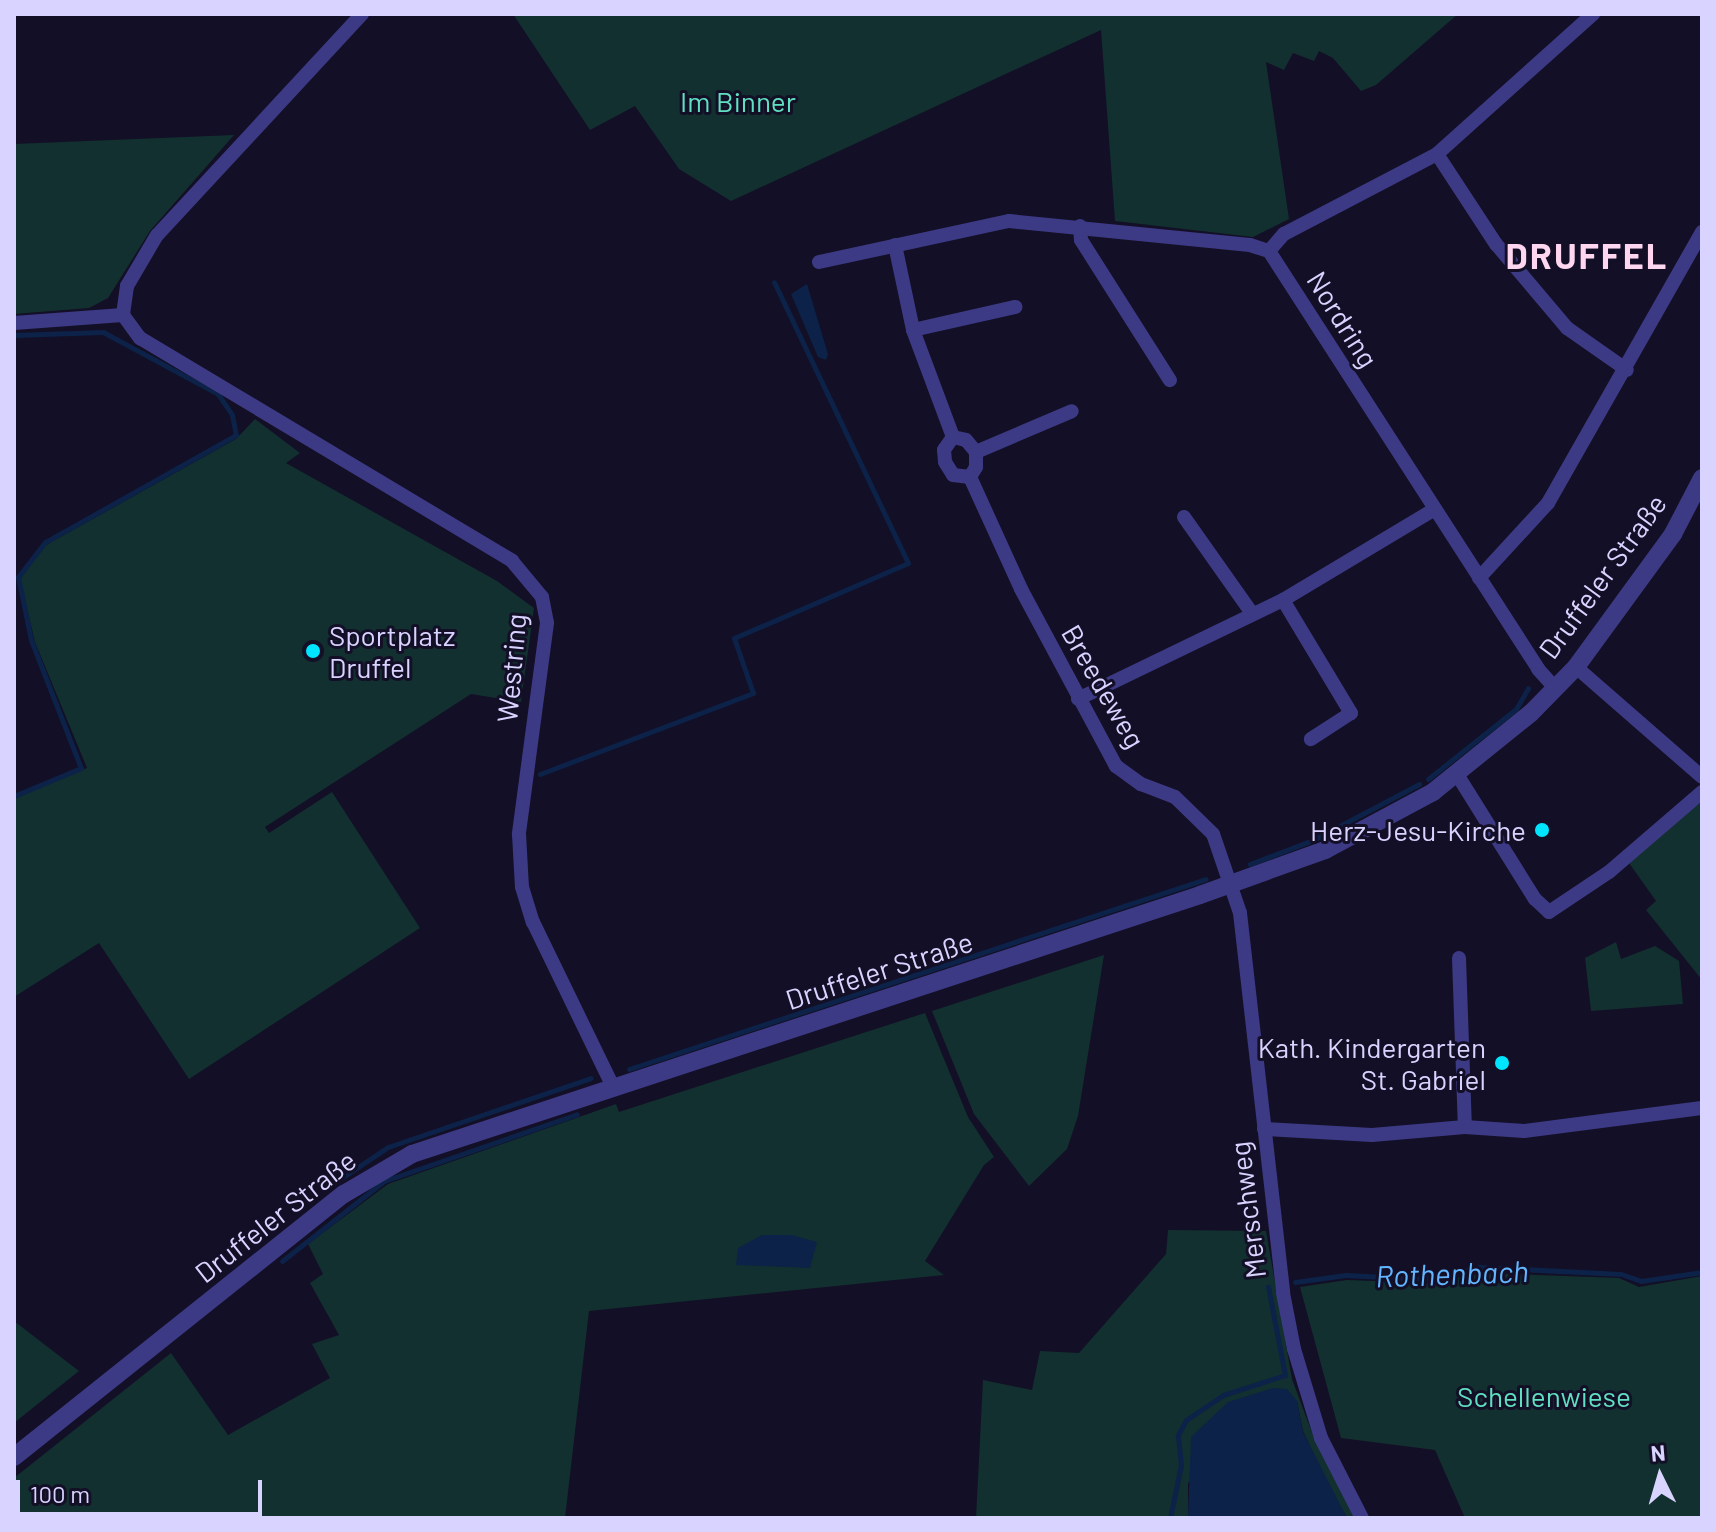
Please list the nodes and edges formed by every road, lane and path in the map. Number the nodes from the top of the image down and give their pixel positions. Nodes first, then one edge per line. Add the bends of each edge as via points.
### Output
1 (362, 14) edge
2 (1593, 14) edge
3 (1437, 154) junction
4 (1080, 226) junction
5 (1702, 232) edge
6 (895, 245) junction
7 (1269, 251) junction
8 (819, 262) dead end
9 (1015, 307) dead end
10 (123, 315) junction
11 (14, 323) edge
12 (913, 330) junction
13 (1627, 370) junction
14 (1170, 380) dead end
15 (1072, 411) dead end
16 (953, 437) junction
17 (976, 452) junction
18 (970, 477) junction
19 (1702, 478) edge
20 (1435, 509) junction
21 (1184, 517) dead end
22 (1479, 578) junction
23 (1283, 600) junction
24 (1251, 612) junction
25 (1576, 667) junction
26 (1555, 688) junction
27 (1078, 699) junction
28 (1311, 739) dead end
29 (1458, 776) junction
30 (1702, 777) edge
31 (1702, 792) edge
32 (1231, 884) junction
33 (1459, 958) dead end
34 (613, 1087) junction
35 (1702, 1108) edge
36 (1465, 1127) junction
37 (1264, 1129) junction
38 (14, 1457) edge
39 (1362, 1518) edge

1 - 10 street via 157,235 127,286
2 - 3 street
3 - 7 street via 1284,234
3 - 13 street via 1496,244 1567,328
4 - 6 street via 1009,221
4 - 7 street
4 - 14 street via 1081,240
5 - 13 street
6 - 8 street
6 - 12 street, Breedeweg
7 - 20 street, Nordring
9 - 12 street
10 - 11 street
10 - 34 street, Westring via 140,338 512,561 542,597 545,648 519,834 522,887 533,922
12 - 16 street, Breedeweg
13 - 22 street via 1548,503
15 - 17 street
16 - 17 street via 966,440
16 - 18 street, Breedeweg via 944,450 945,462 953,475
17 - 18 street
18 - 27 street, Breedeweg
19 - 25 street, Druffeler Straße via 1673,534
20 - 22 street, Nordring
20 - 23 street
21 - 24 street
22 - 26 street, Nordring
23 - 24 street
23 - 28 street via 1351,713
24 - 27 street
25 - 26 street, Druffeler Straße
25 - 30 street
26 - 29 street, Druffeler Straße
27 - 32 street, Breedeweg via 1116,766 1195,811 1213,834
29 - 31 street via 1542,909 1549,912 1558,911 1609,872
29 - 32 street, Druffeler Straße via 1325,850
32 - 34 street, Druffeler Straße
32 - 37 street, Merschweg via 1240,913
33 - 36 street
34 - 38 street, Druffeler Straße via 412,1154 377,1171
35 - 36 street via 1524,1131
36 - 37 street via 1372,1135
37 - 39 street, Merschweg via 1294,1349 1321,1438

